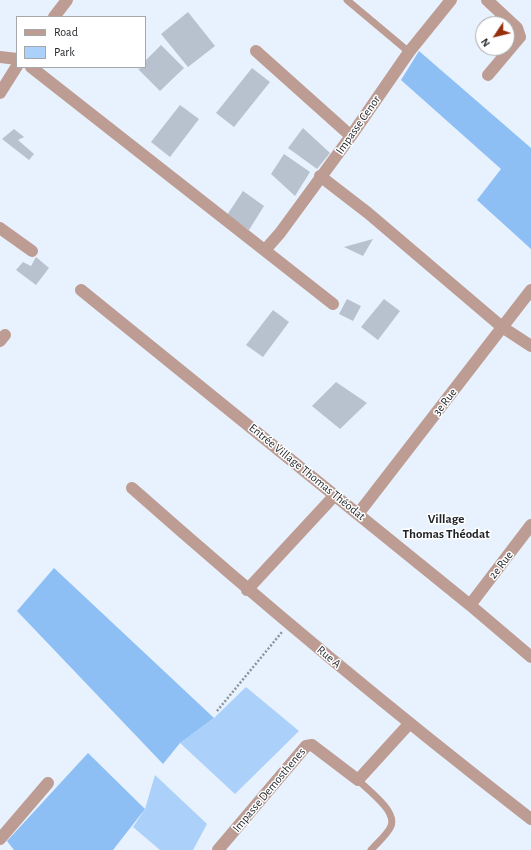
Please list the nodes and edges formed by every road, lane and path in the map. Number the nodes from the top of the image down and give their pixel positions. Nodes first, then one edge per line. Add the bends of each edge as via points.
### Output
1 (67, 0) edge
2 (347, 0) edge
3 (451, 0) edge
4 (487, 0) edge
5 (55, 16) edge
6 (256, 51) dead end
7 (409, 52) junction
8 (0, 57) edge
9 (16, 59) edge
10 (16, 68) edge
11 (33, 68) edge
12 (488, 75) dead end
13 (0, 94) edge
14 (351, 136) junction
15 (320, 176) junction
16 (0, 228) edge
17 (264, 250) junction
18 (32, 251) dead end
19 (81, 290) dead end
20 (531, 290) edge
21 (333, 304) dead end
22 (502, 327) junction
23 (531, 346) edge
24 (132, 488) dead end
25 (335, 495) junction
26 (358, 514) junction
27 (531, 526) edge
28 (247, 590) junction
29 (470, 605) junction
30 (289, 624) junction
31 (531, 657) edge
32 (217, 711) dead end
33 (409, 724) junction
34 (358, 780) junction
35 (48, 783) dead end
36 (531, 819) edge
37 (0, 839) edge
38 (218, 850) edge
39 (371, 850) edge

1 - 5 street
2 - 7 lane
3 - 7 street, Impasse Cenor
4 - 12 street via 517,28 520,37
6 - 14 street
7 - 14 street, Impasse Cenor
8 - 9 street
10 - 13 street
11 - 17 street
14 - 15 street, Impasse Cenor
15 - 17 street, Impasse Cenor via 280,233
15 - 22 street via 368,213
16 - 18 street
17 - 21 street
19 - 25 street, Entrée Village Thomas Théodat
20 - 22 street, 3e Rue
22 - 23 street
22 - 26 street, 3e Rue
24 - 28 street, Rue A
25 - 26 street, Entrée Village Thomas Théodat
25 - 28 street
26 - 29 street, Entrée Village Thomas Théodat
27 - 29 street, 2e Rue
28 - 30 street, Rue A
29 - 31 street, Entrée Village Thomas Théodat
30 - 32 path
30 - 33 street, Rue A
33 - 34 street
33 - 36 street, Rue A
34 - 38 street, Impasse Demosthenes via 312,745 306,746
34 - 39 lane via 389,810 392,817 391,826
35 - 37 street

